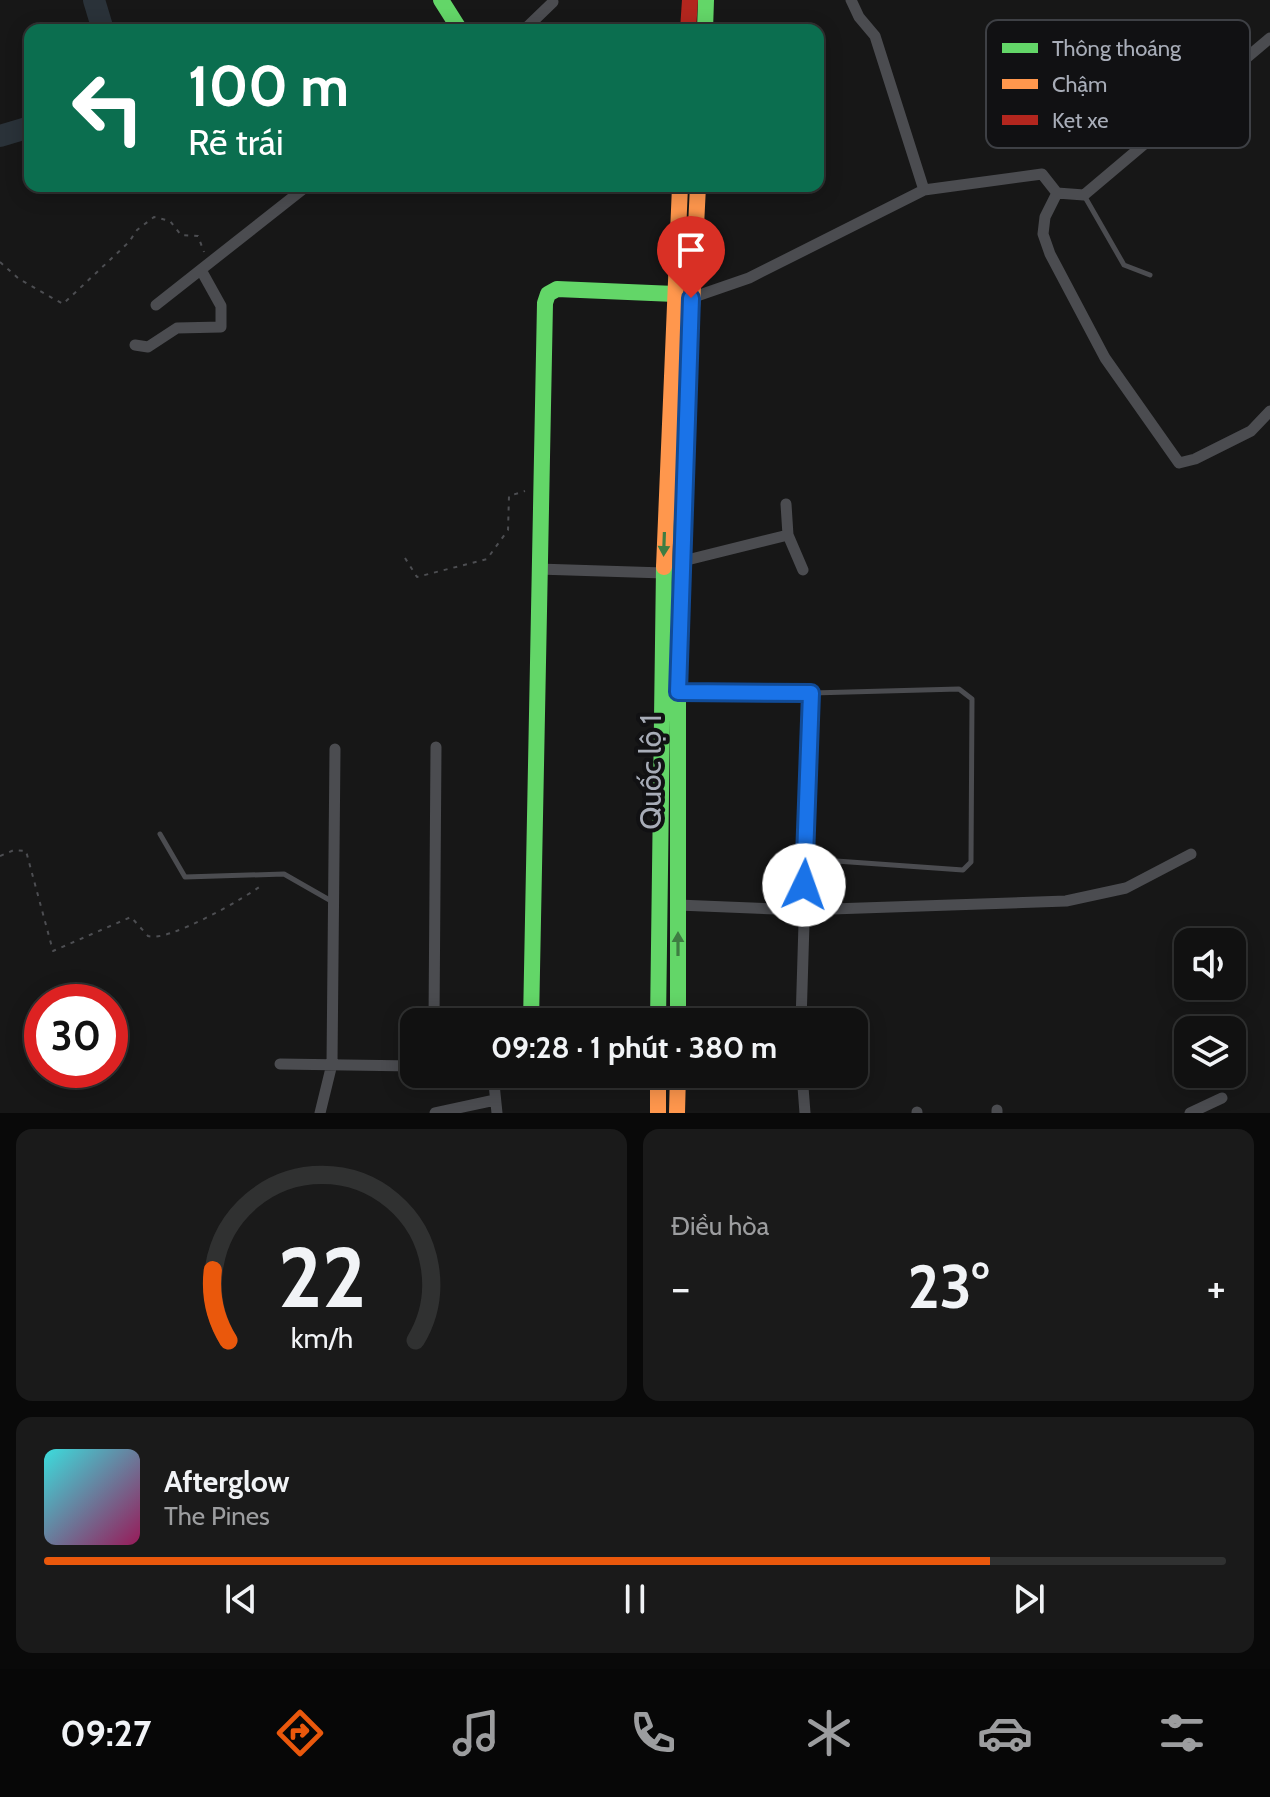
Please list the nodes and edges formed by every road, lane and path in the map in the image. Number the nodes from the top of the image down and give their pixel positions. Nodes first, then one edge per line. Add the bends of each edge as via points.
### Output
1 (441, 0) edge
2 (690, 0) edge
3 (706, 0) edge
4 (851, 0) edge
5 (553, 2) edge
6 (456, 24) edge
7 (530, 24) edge
8 (688, 24) edge
9 (705, 24) edge
10 (1270, 38) edge
11 (1250, 55) edge
12 (1140, 148) edge
13 (924, 190) junction
14 (299, 192) edge
15 (680, 192) edge
16 (697, 192) edge
17 (1057, 193) junction
18 (1084, 195) junction
19 (214, 259) junction
20 (0, 262) edge
21 (201, 270) junction
22 (1150, 275) dead end
23 (683, 296) junction
24 (156, 305) dead end
25 (135, 345) dead end
26 (1270, 411) edge
27 (542, 489) junction
28 (786, 504) dead end
29 (788, 535) junction
30 (405, 558) dead end
31 (683, 561) junction
32 (538, 569) junction
33 (803, 570) dead end
34 (664, 573) junction
35 (678, 692) junction
36 (811, 693) junction
37 (436, 747) dead end
38 (335, 749) dead end
39 (160, 834) dead end
40 (1191, 854) dead end
41 (0, 856) edge
42 (806, 859) junction
43 (275, 874) junction
44 (333, 902) junction
45 (678, 905) junction
46 (802, 910) junction
47 (434, 1008) edge
48 (531, 1008) edge
49 (658, 1008) edge
50 (678, 1008) edge
51 (801, 1008) edge
52 (280, 1064) dead end
53 (332, 1064) junction
54 (400, 1066) edge
55 (658, 1088) edge
56 (678, 1088) edge
57 (803, 1088) edge
58 (1222, 1098) dead end
59 (496, 1107) edge
60 (320, 1113) edge
61 (435, 1113) edge
62 (658, 1113) edge
63 (677, 1113) edge
64 (805, 1113) edge
65 (1190, 1113) edge

1 - 6 main road
2 - 8 main road
3 - 9 main road
4 - 13 street via 875,36
5 - 7 street
10 - 11 street
12 - 18 street
13 - 17 street via 1042,174
13 - 23 street via 749,278
14 - 19 street
15 - 23 main road, Quốc lộ 1
16 - 23 main road, Quốc lộ 1
17 - 18 street
17 - 26 street via 1043,234 1056,266 1105,358 1179,463 1251,431
18 - 22 lane via 1124,265
19 - 20 path via 204,254 198,236 181,235 159,216 137,230 63,304
19 - 21 street
21 - 24 street
21 - 25 street via 221,306 221,327 177,328 148,347
23 - 27 main road via 557,289 548,294
23 - 31 main road, Quốc lộ 1
23 -> 34 main road, Quốc lộ 1
27 - 30 path via 509,496 508,530 487,559 417,577
27 - 32 main road
28 - 29 street
29 - 31 street
29 - 33 street
31 - 35 main road, Quốc lộ 1
32 - 34 street
32 - 48 main road
34 - 49 main road, Quốc lộ 1
35 - 36 street
35 - 45 main road, Quốc lộ 1
36 - 42 street
36 - 42 lane via 959,689 968,694 971,862 963,870
37 - 47 street
38 - 44 street
39 - 43 lane via 185,877
40 - 46 street via 1126,888 1089,899
41 - 43 path via 26,851 53,951 131,917 148,936 159,937 249,895
42 - 46 street
43 - 44 lane
44 - 53 street
45 - 46 street
50 -> 45 main road, Quốc lộ 1
46 - 51 street
52 - 53 street
53 - 54 street
53 - 60 street
55 - 62 main road
56 - 63 main road
57 - 64 street
58 - 65 street
59 - 61 street

